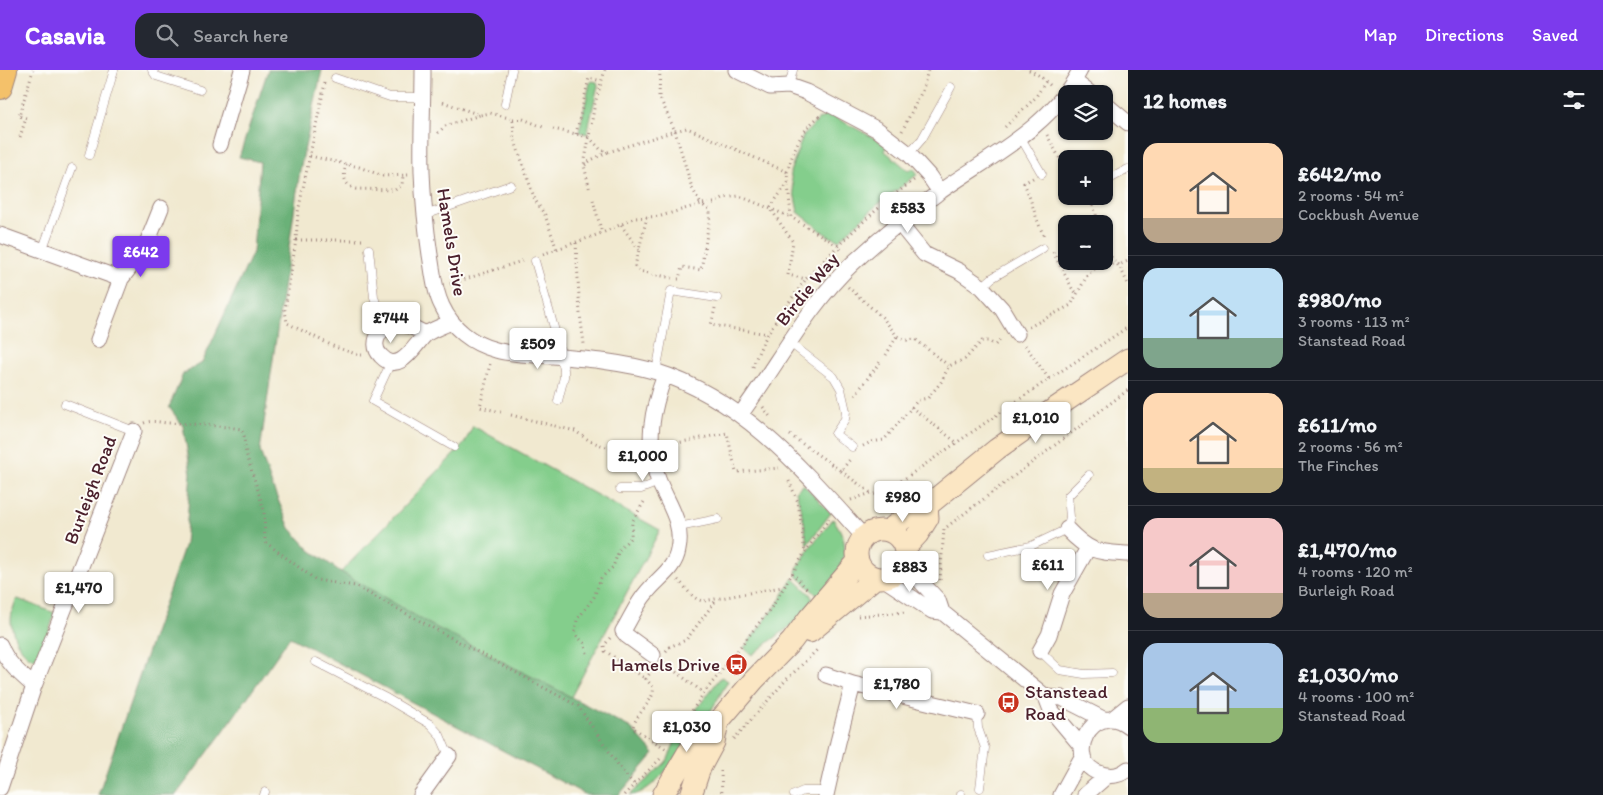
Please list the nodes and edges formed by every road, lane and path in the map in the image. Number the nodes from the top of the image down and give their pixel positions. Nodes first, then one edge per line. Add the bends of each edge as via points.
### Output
1 (5, 70) edge
2 (33, 70) edge
3 (114, 70) edge
4 (152, 70) edge
5 (242, 70) edge
6 (423, 70) edge
7 (512, 70) edge
8 (605, 70) edge
9 (660, 70) edge
10 (736, 70) edge
11 (793, 70) edge
12 (928, 70) edge
13 (1028, 70) edge
14 (326, 75) dead end
15 (335, 78) dead end
16 (601, 81) junction
17 (1046, 81) junction
18 (789, 86) junction
19 (0, 87) edge
20 (951, 87) dead end
21 (200, 90) dead end
22 (1058, 92) edge
23 (423, 97) junction
24 (1058, 100) edge
25 (443, 102) dead end
26 (505, 104) dead end
27 (835, 107) junction
28 (1113, 110) edge
29 (480, 115) junction
30 (513, 118) junction
31 (1037, 123) junction
32 (1128, 123) edge
33 (543, 127) dead end
34 (1004, 128) dead end
35 (553, 129) dead end
36 (675, 131) junction
37 (576, 134) junction
38 (589, 137) junction
39 (20, 138) dead end
40 (1021, 138) junction
41 (894, 141) junction
42 (421, 142) junction
43 (220, 145) dead end
44 (608, 152) junction
45 (909, 154) junction
46 (88, 155) dead end
47 (1058, 155) edge
48 (310, 156) junction
49 (346, 164) junction
50 (584, 165) junction
51 (72, 168) dead end
52 (1128, 169) edge
53 (787, 172) junction
54 (925, 172) junction
55 (422, 174) junction
56 (1042, 174) joint
57 (403, 176) junction
58 (1113, 177) edge
59 (788, 182) junction
60 (511, 185) dead end
61 (590, 191) dead end
62 (940, 192) junction
63 (593, 200) dead end
64 (701, 204) junction
65 (161, 208) dead end
66 (770, 208) junction
67 (425, 215) junction
68 (646, 217) junction
69 (791, 217) junction
70 (899, 223) junction
71 (622, 224) junction
72 (602, 233) junction
73 (0, 235) edge
74 (296, 240) junction
75 (576, 243) junction
76 (837, 246) junction
77 (1043, 248) dead end
78 (369, 249) joint
79 (557, 250) junction
80 (639, 250) junction
81 (42, 251) junction
82 (541, 255) dead end
83 (534, 259) joint
84 (1113, 259) edge
85 (1128, 261) edge
86 (853, 263) junction
87 (1119, 265) junction
88 (672, 278) junction
89 (838, 278) junction
90 (121, 279) junction
91 (806, 279) junction
92 (1128, 284) edge
93 (982, 287) junction
94 (436, 289) junction
95 (670, 291) junction
96 (1077, 294) junction
97 (717, 298) joint
98 (451, 322) junction
99 (387, 326) junction
100 (1015, 330) junction
101 (426, 334) junction
102 (768, 334) junction
103 (897, 336) junction
104 (98, 340) dead end
105 (789, 342) junction
106 (493, 349) junction
107 (378, 353) junction
108 (886, 355) dead end
109 (562, 357) junction
110 (585, 359) junction
111 (1128, 359) edge
112 (391, 362) junction
113 (880, 362) dead end
114 (949, 366) junction
115 (660, 373) junction
116 (1049, 379) dead end
117 (754, 396) junction
118 (845, 400) junction
119 (558, 401) dead end
120 (65, 404) dead end
121 (911, 407) junction
122 (501, 412) dead end
123 (511, 415) dead end
124 (740, 415) junction
125 (152, 420) dead end
126 (775, 424) dead end
127 (783, 430) dead end
128 (134, 431) joint
129 (956, 442) dead end
130 (454, 447) dead end
131 (861, 447) dead end
132 (651, 448) junction
133 (854, 449) joint
134 (737, 450) dead end
135 (731, 451) junction
136 (784, 471) dead end
137 (841, 471) junction
138 (786, 475) dead end
139 (1089, 475) dead end
140 (659, 482) junction
141 (642, 488) junction
142 (620, 489) dead end
143 (871, 493) dead end
144 (927, 506) junction
145 (718, 519) dead end
146 (679, 527) junction
147 (1067, 529) junction
148 (888, 531) junction
149 (864, 537) junction
150 (1088, 548) junction
151 (805, 552) dead end
152 (905, 554) junction
153 (1128, 554) edge
154 (988, 555) dead end
155 (858, 561) junction
156 (668, 571) junction
157 (879, 578) junction
158 (783, 587) dead end
159 (717, 599) junction
160 (942, 612) junction
161 (623, 631) junction
162 (792, 641) junction
163 (0, 645) edge
164 (1040, 651) joint
165 (587, 653) dead end
166 (656, 658) junction
167 (316, 662) dead end
168 (1112, 673) dead end
169 (826, 675) dead end
170 (646, 679) junction
171 (853, 684) junction
172 (34, 686) junction
173 (704, 693) dead end
174 (1046, 697) junction
175 (1128, 706) edge
176 (977, 714) joint
177 (1108, 720) junction
178 (718, 722) junction
179 (1128, 726) edge
180 (668, 751) dead end
181 (1083, 751) junction
182 (449, 756) joint
183 (1120, 775) edge
184 (634, 784) dead end
185 (0, 788) edge
186 (980, 788) dead end
187 (428, 793) edge
188 (826, 793) edge
189 (663, 795) edge
190 (692, 795) edge
191 (794, 795) edge
192 (1061, 795) edge
193 (1086, 795) edge

1 - 19 main road
2 - 39 path via 19,116 26,118
3 - 46 lane
4 - 21 lane via 156,76
5 - 43 street
6 - 23 street, Hamels Drive
7 - 26 lane
8 - 16 path
9 - 36 path via 660,96
10 - 18 street via 770,87
11 - 18 lane
12 - 41 path via 908,122
13 - 17 path
14 - 48 path
15 - 23 lane via 390,97
16 - 37 path via 589,78
16 - 38 path
17 - 22 path
17 - 34 path via 1035,98
18 - 27 street
20 - 45 lane via 922,139
23 - 42 street, Hamels Drive
24 - 31 street, Birdie Way
25 - 29 path
27 - 41 street
27 - 53 path via 820,116 799,137
28 - 32 street
29 - 30 path
29 - 42 path via 445,126
30 - 33 path
30 - 79 path via 514,138 535,200 545,215
31 - 40 street, Birdie Way
31 - 47 path
35 - 37 path
36 - 44 path
36 - 53 path via 694,130
36 - 64 path via 692,188
37 - 38 path
38 - 44 path via 601,150
38 - 50 path
40 - 56 lane
40 - 62 street, Birdie Way
41 - 45 street
42 - 55 street, Hamels Drive
44 - 50 path
45 - 54 street
48 - 49 path
48 - 74 path via 298,212
49 - 57 path via 383,176
49 - 57 path via 344,179 356,189 395,190 402,185
50 - 61 path
51 - 81 lane
52 - 58 lane
53 - 59 path
54 - 62 street
54 - 76 path via 874,211
55 - 57 path
55 - 67 street, Hamels Drive
56 - 96 path via 1024,183 1038,224
59 - 66 path
59 - 69 path
60 - 67 lane
62 - 70 street, Birdie Way
63 - 72 path
64 - 66 path via 739,196
64 - 68 path
64 - 88 path via 710,210 710,216 701,270 682,266 680,279
65 - 90 street via 144,248
66 - 69 path
66 - 91 path via 793,242 788,275
67 - 94 street, Hamels Drive
68 - 71 path
68 - 80 path
69 - 76 path
70 - 86 street, Birdie Way
70 - 93 street via 924,254 959,271
71 - 72 path
71 - 80 path
72 - 75 path
73 - 81 street
74 - 78 path via 366,240
74 - 107 path via 285,310 287,323 359,355
75 - 79 path
75 - 110 path
76 - 86 path
76 - 91 path
77 - 93 lane
78 - 99 lane via 374,297
79 - 82 path
80 - 88 path via 635,266 639,271
81 - 90 street
83 - 94 path
83 - 109 lane
84 - 87 path
85 - 87 path
86 - 89 street, Birdie Way
87 - 92 path
87 - 96 path via 1104,263 1097,267 1088,274
88 - 95 path
89 - 103 path via 883,318
89 - 105 street, Birdie Way
90 - 104 street
91 - 102 path
93 - 100 street
94 - 98 street, Hamels Drive
95 - 97 lane
95 - 115 lane
96 - 100 path via 1071,305
97 - 102 path via 711,325
98 - 101 street
98 - 106 street, Hamels Drive via 473,341
99 - 101 street via 402,324
99 - 107 street via 376,340
100 - 114 path via 995,345 982,341 964,360
100 - 116 path
101 - 112 street via 405,358
102 - 117 path via 756,356 750,378
103 - 108 path
103 - 114 path via 915,339
105 - 117 street, Birdie Way
105 - 118 lane via 834,377
106 - 109 street, Hamels Drive
106 - 122 path via 480,407
107 - 112 street
109 - 110 street, Hamels Drive
109 - 119 lane via 564,377
110 - 115 street, Hamels Drive
111 - 144 main road via 997,449
112 - 130 lane via 373,401
113 - 118 path via 853,397
114 - 121 path via 928,398 918,400
115 - 124 street, Hamels Drive via 710,396
115 - 132 street
117 - 124 street, Birdie Way
117 - 126 path
118 - 133 lane via 845,420 835,434
120 - 128 lane
121 - 129 path
121 - 131 path via 884,440
123 - 132 path via 575,431 614,450
124 - 149 street, Hamels Drive via 789,456
125 - 184 path via 241,429 264,510 265,542 316,580 355,586 578,706
127 - 137 path
128 - 172 street, Burleigh Road
132 - 135 path via 662,442 672,444 727,433
132 - 140 street
133 - 137 path
134 - 135 path
135 - 136 path via 736,472 778,468
137 - 143 path
138 - 151 path via 798,502
139 - 147 lane via 1068,496 1070,517
140 - 141 lane
140 - 146 street
141 - 142 lane
141 - 165 path via 646,497 632,522 631,537 619,550 613,567 601,578 594,597 577,620 575,631
144 - 148 main road via 914,510
144 - 152 main road via 928,518
145 - 146 lane
146 - 156 street via 678,551
147 - 150 street
147 - 154 lane via 1031,546
148 - 149 main road via 871,532
148 - 152 main road via 897,536
149 - 155 main road via 857,552
150 - 153 street
150 - 164 street via 1062,594 1049,635
152 - 157 main road via 898,571 892,576
152 - 160 street via 922,583 938,600
155 - 157 main road via 867,574
155 - 162 main road
156 - 159 path via 694,598
156 - 161 street via 646,592
157 - 160 street via 932,611
157 - 162 main road via 812,632
158 - 159 path
159 - 166 path via 686,640
160 - 174 street
161 - 166 street
161 - 170 path via 614,633 604,649
162 - 178 main road
163 - 172 street via 16,670
164 - 168 lane via 1060,670 1084,674
166 - 170 path
166 - 173 path
167 - 182 lane via 430,724 440,735
169 - 171 street
170 - 180 path via 654,691 634,721 633,728
171 - 176 street
171 - 188 street
172 - 185 street, Burleigh Road
174 - 177 street via 1062,698
174 - 181 street via 1051,710
175 - 177 street
176 - 186 lane via 985,748
177 - 179 street
177 - 181 street via 1098,722 1087,732
178 - 189 main road via 701,734
178 - 190 main road via 714,742 700,768
181 - 183 street via 1092,769 1100,774
181 - 192 street
182 - 187 street
183 - 193 street
188 - 191 lane via 803,791

